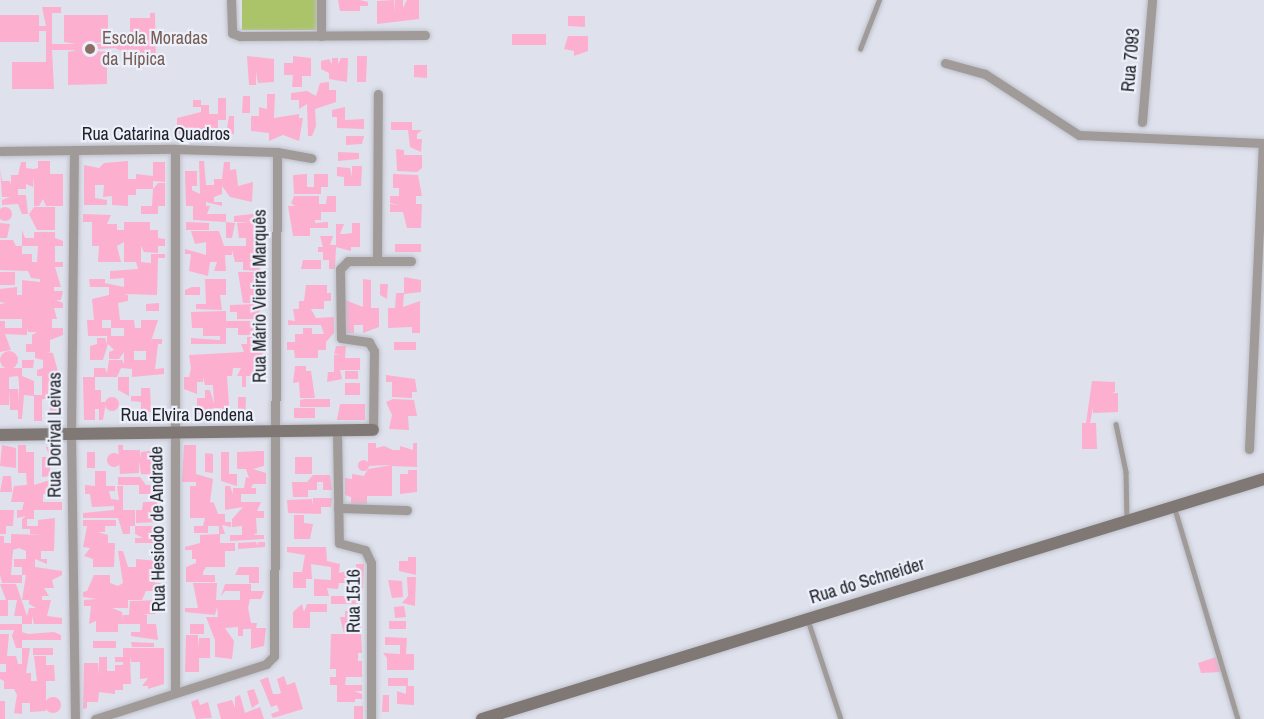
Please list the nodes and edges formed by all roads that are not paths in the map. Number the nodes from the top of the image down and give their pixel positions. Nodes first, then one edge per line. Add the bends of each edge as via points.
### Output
1 (231, 0) edge
2 (321, 0) edge
3 (879, 0) edge
4 (1152, 0) edge
5 (425, 35) dead end
6 (321, 36) junction
7 (860, 49) dead end
8 (945, 63) dead end
9 (378, 94) dead end
10 (1142, 122) dead end
11 (1263, 143) edge
12 (175, 149) junction
13 (74, 150) junction
14 (0, 151) edge
15 (276, 152) junction
16 (311, 158) dead end
17 (377, 261) junction
18 (411, 261) dead end
19 (1116, 424) dead end
20 (373, 430) joint
21 (173, 433) junction
22 (277, 433) junction
23 (337, 433) junction
24 (71, 434) junction
25 (0, 435) edge
26 (1249, 449) dead end
27 (1264, 479) edge
28 (1174, 506) junction
29 (338, 508) junction
30 (407, 510) dead end
31 (1126, 520) junction
32 (807, 618) junction
33 (176, 692) junction
34 (75, 719) edge
35 (95, 719) edge
36 (371, 719) edge
37 (482, 719) edge
38 (841, 719) edge
39 (1238, 719) edge

1 - 6 street via 232,33
2 - 6 street
3 - 7 lane
4 - 10 street, Rua 7093
5 - 6 street
8 - 11 street via 985,74 1079,135
9 - 17 street
11 - 26 street
12 - 13 street, Rua Catarina Quadros
12 - 15 street, Rua Catarina Quadros
12 - 21 street, Rua Hesiodo de Andrade
13 - 14 street, Rua Catarina Quadros
13 - 24 street, Rua Dorival Leivas
15 - 16 street, Rua Catarina Quadros
15 - 22 street, Rua Mário Vieira Marquês
17 - 18 street
17 - 20 street via 348,261 340,270 341,338 373,345
19 - 31 lane via 1126,472
20 - 23 street, Rua Elvira Dendena
21 - 22 street, Rua Elvira Dendena
21 - 24 street, Rua Elvira Dendena
21 - 33 street, Rua Hesiodo de Andrade
22 - 23 street, Rua Elvira Dendena
22 - 33 street, Rua Mário Vieira Marquês via 274,657
23 - 29 street, Rua 1516
24 - 25 street, Rua Elvira Dendena
24 - 34 street, Rua Dorival Leivas
27 - 28 street, Rua do Schneider
28 - 31 street, Rua do Schneider
28 - 39 lane
29 - 30 street
29 - 36 street, Rua 1516 via 339,543 365,550 371,563
31 - 32 street, Rua do Schneider
32 - 37 street, Rua do Schneider
32 - 38 lane
33 - 35 street

